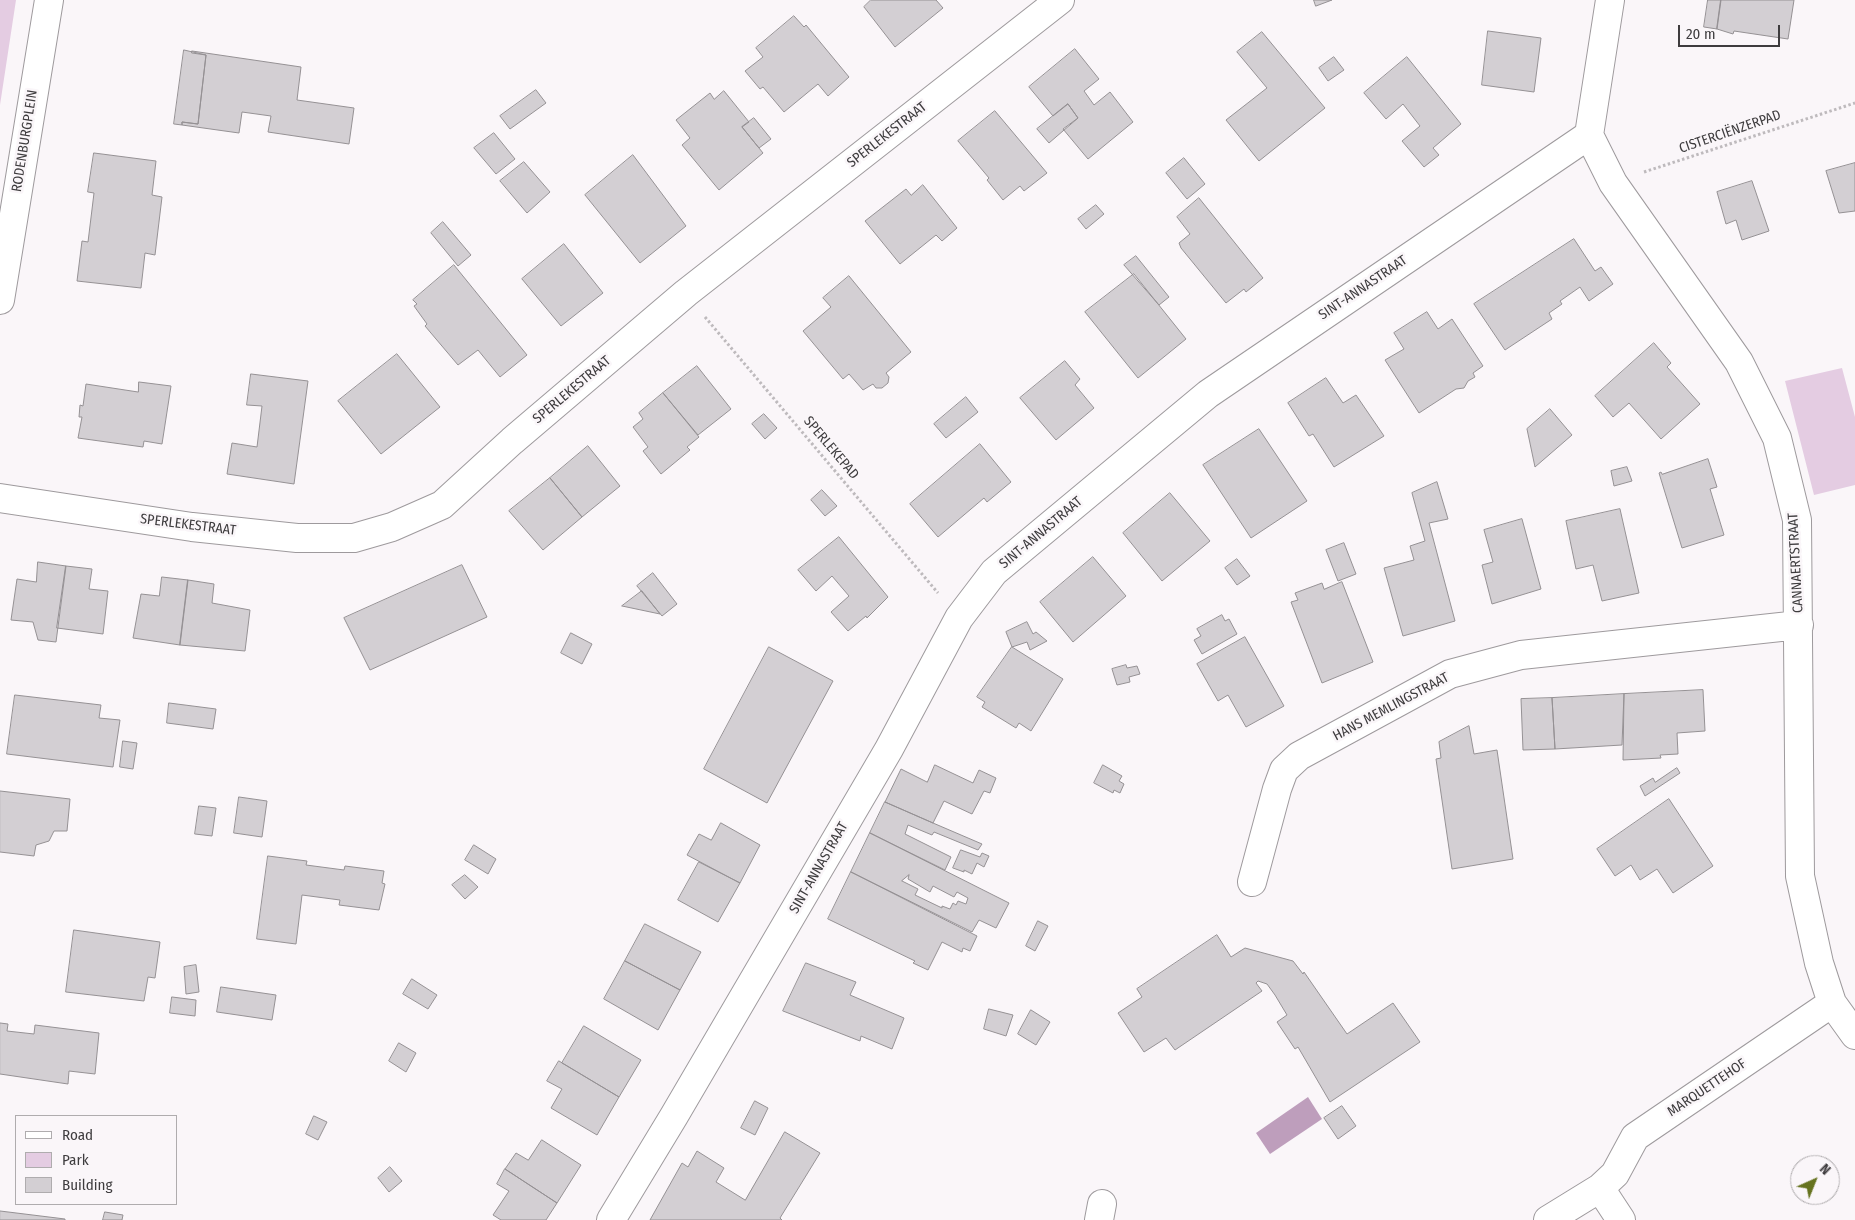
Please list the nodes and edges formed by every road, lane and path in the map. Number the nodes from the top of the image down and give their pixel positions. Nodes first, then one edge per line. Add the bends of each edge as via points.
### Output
1 (48, 0) edge
2 (1060, 0) edge
3 (1610, 0) edge
4 (1855, 103) edge
5 (1588, 135) junction
6 (1613, 183) junction
7 (1, 285) edge
8 (686, 293) junction
9 (0, 498) edge
10 (959, 618) junction
11 (1799, 625) junction
12 (1252, 882) dead end
13 (1832, 1004) junction
14 (1855, 1035) edge
15 (1600, 1188) junction
16 (611, 1220) edge
17 (1548, 1220) edge
18 (1621, 1220) edge

1 - 7 street, RODENBURGPLEIN
2 - 8 street, SPERLEKESTRAAT
3 - 5 street
4 - 6 path, CISTERCIËNZERPAD
5 - 6 street, CANNAERTSTRAAT
5 - 10 street, SINT-ANNASTRAAT via 1208,394 994,572
6 - 11 street, CANNAERTSTRAAT via 1739,362 1777,438 1797,520
8 - 9 street, SPERLEKESTRAAT via 442,505 373,533 354,538 297,538
8 - 10 path, SPERLEKEPAD
10 - 16 street, SINT-ANNASTRAAT via 889,749
11 - 12 street, HANS MEMLINGSTRAAT via 1521,655 1450,674 1299,756 1284,770
11 - 13 street, CANNAERTSTRAAT via 1800,876 1819,963
13 - 14 street, CANNAERTSTRAAT
13 - 15 street, MARQUETTEHOF via 1634,1137 1616,1174
15 - 17 street, MARQUETTEHOF
15 - 18 street

